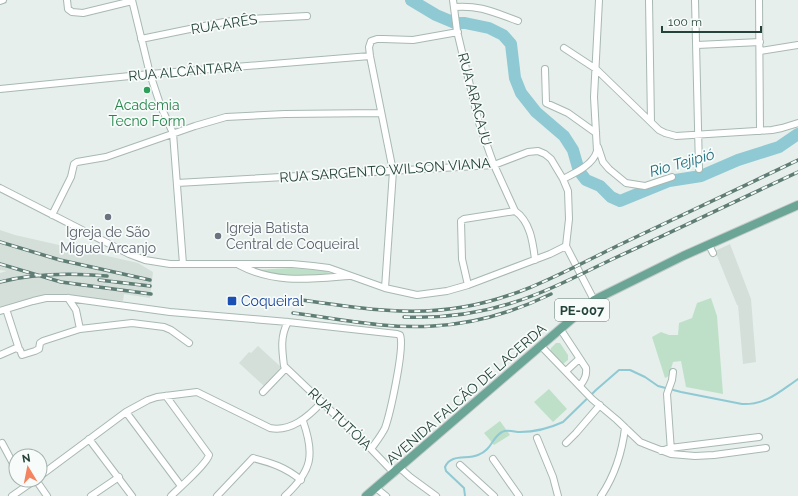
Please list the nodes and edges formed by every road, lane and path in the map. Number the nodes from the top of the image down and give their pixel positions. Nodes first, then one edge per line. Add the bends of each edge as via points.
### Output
1 (3, 0) edge
2 (67, 0) edge
3 (453, 0) edge
4 (599, 0) edge
5 (649, 0) edge
6 (696, 0) edge
7 (759, 0) edge
8 (0, 1) edge
9 (132, 1) edge
10 (454, 8) junction
11 (307, 16) dead end
12 (518, 21) dead end
13 (458, 31) junction
14 (141, 39) junction
15 (760, 42) junction
16 (697, 45) junction
17 (798, 45) edge
18 (564, 48) dead end
19 (760, 50) junction
20 (370, 56) junction
21 (545, 69) dead end
22 (596, 69) junction
23 (150, 74) junction
24 (0, 89) edge
25 (380, 112) junction
26 (651, 122) junction
27 (798, 123) edge
28 (760, 131) junction
29 (173, 133) junction
30 (596, 133) junction
31 (699, 135) junction
32 (597, 146) junction
33 (494, 165) junction
34 (699, 169) dead end
35 (393, 171) junction
36 (672, 177) dead end
37 (563, 179) junction
38 (177, 183) junction
39 (0, 188) edge
40 (798, 205) edge
41 (514, 211) junction
42 (52, 215) junction
43 (708, 245) junction
44 (566, 246) junction
45 (713, 253) dead end
46 (535, 260) junction
47 (183, 264) junction
48 (238, 264) junction
49 (352, 276) junction
50 (468, 285) junction
51 (385, 288) junction
52 (68, 298) junction
53 (594, 300) junction
54 (3, 310) edge
55 (288, 322) junction
56 (80, 329) junction
57 (561, 330) junction
58 (189, 343) dead end
59 (541, 346) junction
60 (19, 349) junction
61 (0, 354) edge
62 (579, 359) junction
63 (285, 367) junction
64 (566, 371) junction
65 (673, 372) dead end
66 (581, 388) junction
67 (263, 392) dead end
68 (166, 396) junction
69 (322, 402) junction
70 (600, 405) junction
71 (126, 412) junction
72 (303, 421) junction
73 (625, 428) junction
74 (759, 437) dead end
75 (537, 438) dead end
76 (89, 439) junction
77 (566, 442) dead end
78 (2, 443) dead end
79 (766, 448) dead end
80 (371, 449) junction
81 (671, 451) junction
82 (8, 454) edge
83 (493, 459) dead end
84 (460, 465) dead end
85 (400, 468) junction
86 (48, 470) edge
87 (394, 473) junction
88 (119, 478) junction
89 (301, 480) junction
90 (181, 486) junction
91 (24, 488) edge
92 (376, 488) junction
93 (101, 490) junction
94 (12, 496) edge
95 (91, 496) edge
96 (106, 496) edge
97 (132, 496) edge
98 (172, 496) edge
99 (217, 496) edge
100 (285, 496) edge
101 (366, 496) edge
102 (386, 496) edge
103 (436, 496) edge
104 (494, 496) edge
105 (519, 496) edge
106 (558, 496) edge
107 (601, 496) edge

1 - 8 street
2 - 9 street via 68,9 76,13
3 - 10 street, RUA ARACAJU
4 - 22 street
5 - 26 street
6 - 16 street
7 - 15 street
9 - 14 street
10 - 12 street via 479,7
10 - 13 street, RUA ARACAJU
11 - 14 street, RUA ARÊS via 224,22
13 - 20 street via 413,40 374,39 370,44
13 - 33 street, RUA ARACAJU via 479,123
14 - 23 street
15 - 16 street
15 - 19 street
16 - 31 street
17 - 19 street
18 - 22 street
19 - 28 street
20 - 23 street, RUA ALCÂNTARA
20 - 25 street
21 - 30 street via 546,103 568,113
22 - 26 street
22 - 30 street
23 - 24 street, RUA ALCÂNTARA
23 - 29 street
25 - 29 street via 226,117
25 - 35 street
26 - 31 street via 659,130 670,135
27 - 28 street
28 - 31 street
29 - 38 street
29 - 42 street via 106,157 75,163 71,177
30 - 32 street
31 - 34 street
32 - 36 street via 603,162 626,183 645,186
32 - 37 street via 594,159
33 - 35 street, RUA SARGENTO WILSON VIANA
33 - 37 street, RUA SARGENTO WILSON VIANA via 528,152 538,151 551,159
33 - 41 street, RUA ARACAJU
35 - 38 street, RUA SARGENTO WILSON VIANA
35 - 51 street
37 - 44 street, RUA SARGENTO WILSON VIANA via 568,191 569,219
38 - 47 street
39 - 42 street
40 - 43 main road, AVENIDA FALCÃO DE LACERDA / PE-007
41 - 46 street, RUA ARACAJU via 520,214 526,224
41 - 50 street via 461,221 462,259
42 - 47 street via 134,256 157,263
43 - 45 street
43 - 53 main road, AVENIDA FALCÃO DE LACERDA / PE-007
44 - 46 street
44 - 53 street
46 - 50 street
47 - 48 street
48 - 49 street via 313,266 329,268
48 - 49 street via 253,272 275,278
49 - 51 street
50 - 51 street via 417,295
52 - 54 street via 46,298
52 - 55 street via 190,314
52 - 56 street via 76,310
53 - 57 main road, AVENIDA FALCÃO DE LACERDA / PE-007
54 - 60 street
55 - 63 street via 282,337
55 - 80 street via 390,332 400,336 401,353 388,417 384,429
56 - 58 street via 132,323 151,325 171,330
56 - 60 street via 43,341 35,351 22,355
57 - 59 main road, AVENIDA FALCÃO DE LACERDA / PE-007
57 - 62 street
59 - 64 street
59 - 85 main road, AVENIDA FALCÃO DE LACERDA / PE-007
60 - 61 street
62 - 64 street
62 - 66 street via 587,373
63 - 67 street
63 - 69 street, RUA TUTÓIA
64 - 66 street
65 - 81 street via 667,398
66 - 70 street
68 - 71 street via 148,400
68 - 72 street via 197,392 277,430
68 - 90 street via 209,456
69 - 72 street
69 - 80 street, RUA TUTÓIA
70 - 73 street
70 - 77 street
71 - 76 street
71 - 90 street
72 - 89 street via 310,454 306,472
73 - 81 street via 640,442 662,451
73 - 107 street via 618,464
74 - 81 street
75 - 106 street
76 - 86 street
76 - 88 street
78 - 82 street
79 - 81 street via 694,456
80 - 87 street, RUA TUTÓIA
83 - 105 street
84 - 104 street
85 - 87 main road, AVENIDA FALCÃO DE LACERDA / PE-007
85 - 103 street
87 - 92 main road, AVENIDA FALCÃO DE LACERDA / PE-007
88 - 93 street
88 - 97 street
89 - 99 street via 281,466 253,458
89 - 100 street
90 - 98 street
91 - 94 street
92 - 101 main road, AVENIDA FALCÃO DE LACERDA / PE-007
92 - 102 street
93 - 95 street
93 - 96 street

